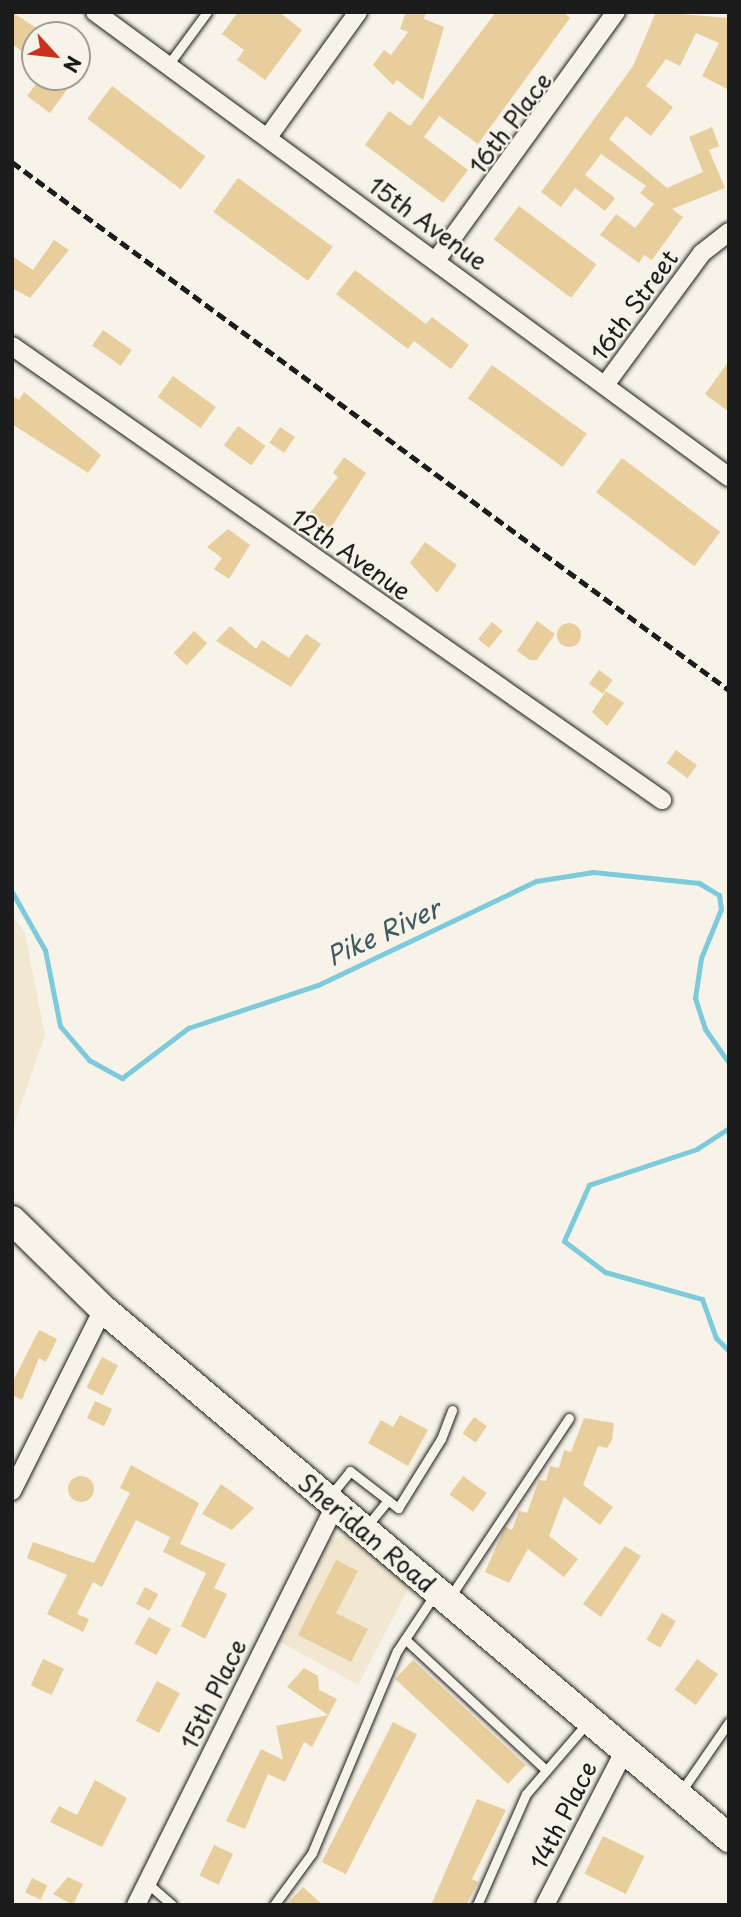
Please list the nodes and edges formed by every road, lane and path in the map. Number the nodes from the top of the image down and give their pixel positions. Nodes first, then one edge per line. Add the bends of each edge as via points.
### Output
1 (95, 12) edge
2 (208, 12) edge
3 (358, 12) edge
4 (616, 12) edge
5 (168, 65) junction
6 (268, 137) junction
7 (729, 232) edge
8 (437, 259) junction
9 (12, 346) edge
10 (605, 385) junction
11 (729, 477) edge
12 (662, 800) dead end
13 (12, 1220) edge
14 (103, 1309) junction
15 (452, 1410) dead end
16 (569, 1418) dead end
17 (12, 1491) edge
18 (388, 1500) junction
19 (331, 1503) junction
20 (364, 1530) junction
21 (442, 1597) junction
22 (405, 1640) junction
23 (591, 1719) junction
24 (729, 1722) edge
25 (626, 1748) junction
26 (545, 1770) junction
27 (679, 1794) junction
28 (729, 1838) edge
29 (147, 1883) junction
30 (136, 1905) edge
31 (172, 1905) edge
32 (274, 1905) edge
33 (477, 1905) edge
34 (545, 1905) edge

1 - 5 street, 15th Avenue
2 - 5 lane
3 - 6 street
4 - 8 street, 16th Place
5 - 6 street, 15th Avenue
6 - 8 street, 15th Avenue
7 - 10 street, 16th Street via 702,253
8 - 10 street, 15th Avenue
9 - 12 street, 12th Avenue
10 - 11 street, 15th Avenue
13 - 14 main road, Sheridan Road
14 - 17 street
14 - 19 main road, Sheridan Road
15 - 18 lane via 442,1439 398,1508
16 - 21 lane
18 - 19 lane via 350,1471
18 - 20 lane
19 - 20 main road, Sheridan Road
19 - 29 street, 15th Place
20 - 21 main road, Sheridan Road
21 - 22 lane
21 - 23 main road, Sheridan Road
22 - 26 lane
22 - 32 lane via 312,1853
23 - 25 main road, Sheridan Road
23 - 26 lane
24 - 27 lane
25 - 27 main road, Sheridan Road
25 - 34 street, 14th Place
26 - 33 lane via 516,1811
27 - 28 main road, Sheridan Road
29 - 30 street, 15th Place
29 - 31 lane

